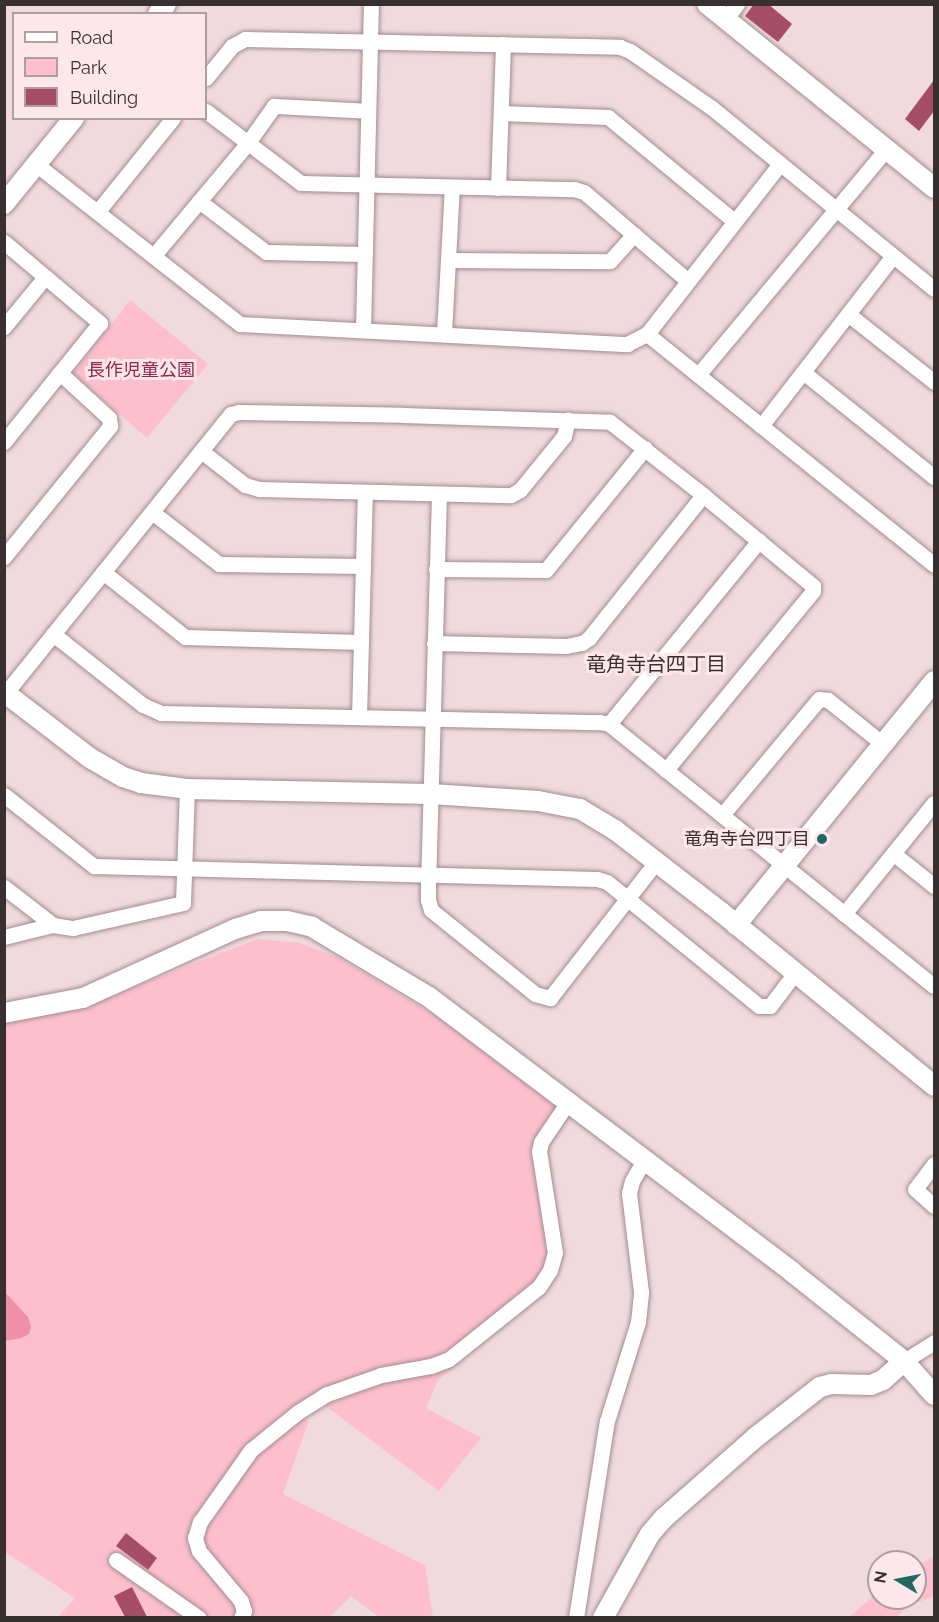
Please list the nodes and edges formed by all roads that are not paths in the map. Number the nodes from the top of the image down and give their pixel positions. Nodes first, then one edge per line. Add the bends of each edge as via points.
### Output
1 (371, 4) edge
2 (707, 4) edge
3 (732, 12) edge
4 (370, 40) junction
5 (503, 44) junction
6 (207, 77) edge
7 (368, 111) junction
8 (207, 112) edge
9 (501, 114) junction
10 (72, 120) edge
11 (171, 120) edge
12 (247, 144) junction
13 (886, 149) junction
14 (780, 164) junction
15 (37, 165) junction
16 (367, 185) junction
17 (452, 187) junction
18 (498, 188) junction
19 (934, 188) edge
20 (199, 201) junction
21 (4, 204) edge
22 (838, 210) junction
23 (98, 211) junction
24 (734, 221) junction
25 (634, 234) junction
26 (4, 242) edge
27 (155, 254) junction
28 (365, 254) junction
29 (892, 255) junction
30 (448, 260) junction
31 (45, 277) junction
32 (687, 280) junction
33 (934, 290) edge
34 (848, 314) junction
35 (4, 327) edge
36 (363, 329) junction
37 (444, 333) junction
38 (647, 334) junction
39 (803, 372) junction
40 (60, 374) junction
41 (698, 375) junction
42 (934, 382) edge
43 (568, 418) junction
44 (761, 426) junction
45 (4, 442) edge
46 (645, 448) junction
47 (201, 451) junction
48 (934, 477) edge
49 (365, 492) junction
50 (439, 494) junction
51 (703, 495) junction
52 (152, 512) junction
53 (759, 541) junction
54 (4, 557) edge
55 (932, 558) edge
56 (363, 566) junction
57 (436, 569) junction
58 (103, 572) junction
59 (53, 634) junction
60 (361, 642) junction
61 (434, 643) junction
62 (934, 682) edge
63 (5, 693) edge
64 (359, 717) junction
65 (432, 718) junction
66 (609, 724) junction
67 (883, 744) junction
68 (666, 770) junction
69 (187, 789) junction
70 (431, 794) junction
71 (4, 795) edge
72 (934, 803) edge
73 (722, 816) junction
74 (894, 854) junction
75 (656, 862) junction
76 (784, 866) junction
77 (185, 869) junction
78 (428, 876) junction
79 (4, 886) edge
80 (934, 886) edge
81 (627, 900) junction
82 (844, 914) junction
83 (53, 925) junction
84 (736, 925) junction
85 (4, 937) edge
86 (795, 973) junction
87 (934, 986) edge
88 (4, 1013) edge
89 (934, 1086) edge
90 (567, 1102) junction
91 (644, 1160) junction
92 (934, 1164) edge
93 (934, 1206) edge
94 (934, 1342) edge
95 (904, 1361) junction
96 (934, 1395) edge
97 (116, 1560) dead end
98 (199, 1617) edge
99 (241, 1617) edge
100 (576, 1617) edge
101 (603, 1617) edge

1 - 4 street
2 - 3 street
3 - 13 street
4 - 5 street
4 - 6 street via 245,39 232,46
4 - 7 street
5 - 9 street
5 - 14 street via 620,47 630,51 712,108
7 - 12 street via 274,106
7 - 16 street
8 - 12 street
9 - 18 street
9 - 24 street via 608,117
10 - 15 street
11 - 23 street
12 - 16 street via 301,183
12 - 20 street
13 - 19 street
13 - 22 street
14 - 22 street
14 - 24 street
15 - 21 street
15 - 23 street
16 - 17 street
16 - 28 street
17 - 18 street
17 - 30 street
18 - 25 street via 584,192
20 - 27 street
20 - 28 street via 266,252
22 - 29 street
22 - 41 street
23 - 27 street
24 - 32 street
25 - 30 street via 610,261
25 - 32 street
26 - 31 street
27 - 36 street via 240,324
28 - 36 street
29 - 33 street
29 - 34 street
30 - 37 street
31 - 35 street
31 - 40 street via 100,323
32 - 38 street
34 - 39 street
34 - 42 street
36 - 37 street
37 - 38 street via 627,344
38 - 41 street
39 - 44 street
39 - 48 street
40 - 45 street
40 - 54 street via 109,418 110,426
41 - 44 street
43 - 46 street via 610,422
43 - 47 street via 239,412 224,420
43 - 50 street via 564,436 516,494
44 - 55 street
46 - 51 street
46 - 57 street via 546,570
47 - 49 street via 251,488
47 - 52 street
49 - 50 street
49 - 56 street
50 - 57 street
51 - 53 street
51 - 61 street via 582,643
52 - 56 street via 219,564
52 - 58 street
53 - 66 street
53 - 68 street via 810,582 813,591
56 - 60 street
57 - 61 street
58 - 59 street
58 - 60 street via 184,637
59 - 63 street
59 - 64 street via 143,705 161,713
60 - 64 street
61 - 65 street
62 - 67 street
63 - 69 street via 90,758 123,777
64 - 65 street
65 - 66 street
65 - 70 street
66 - 68 street
67 - 73 street via 828,700 819,699
67 - 76 street
68 - 73 street
69 - 70 street
69 - 77 street
70 - 75 street via 568,805 601,820
70 - 78 street
71 - 77 street via 94,866
72 - 74 street
73 - 76 street
74 - 80 street
74 - 82 street
75 - 81 street
75 - 84 street
76 - 82 street
76 - 84 street
77 - 78 street
77 - 83 street via 183,903 73,928
78 - 81 street via 597,879 607,882
78 - 81 street via 428,900 435,914 544,999 554,995
79 - 83 street
81 - 86 street via 759,1006 770,1006
82 - 87 street
83 - 85 street
84 - 86 street
86 - 89 street
88 - 90 street via 83,998 235,928 261,921 287,921 312,927 429,997
90 - 91 street
90 - 99 street via 539,1151 555,1253 539,1287 449,1359 381,1375 327,1394 298,1412 251,1450 200,1522 195,1538 199,1551 241,1601
91 - 95 street
91 - 100 street via 629,1193 641,1292 638,1322 607,1421
92 - 93 street via 915,1190
94 - 95 street
95 - 96 street
95 - 101 street via 883,1380 871,1385 831,1384 820,1388 756,1437 664,1518
97 - 98 street

